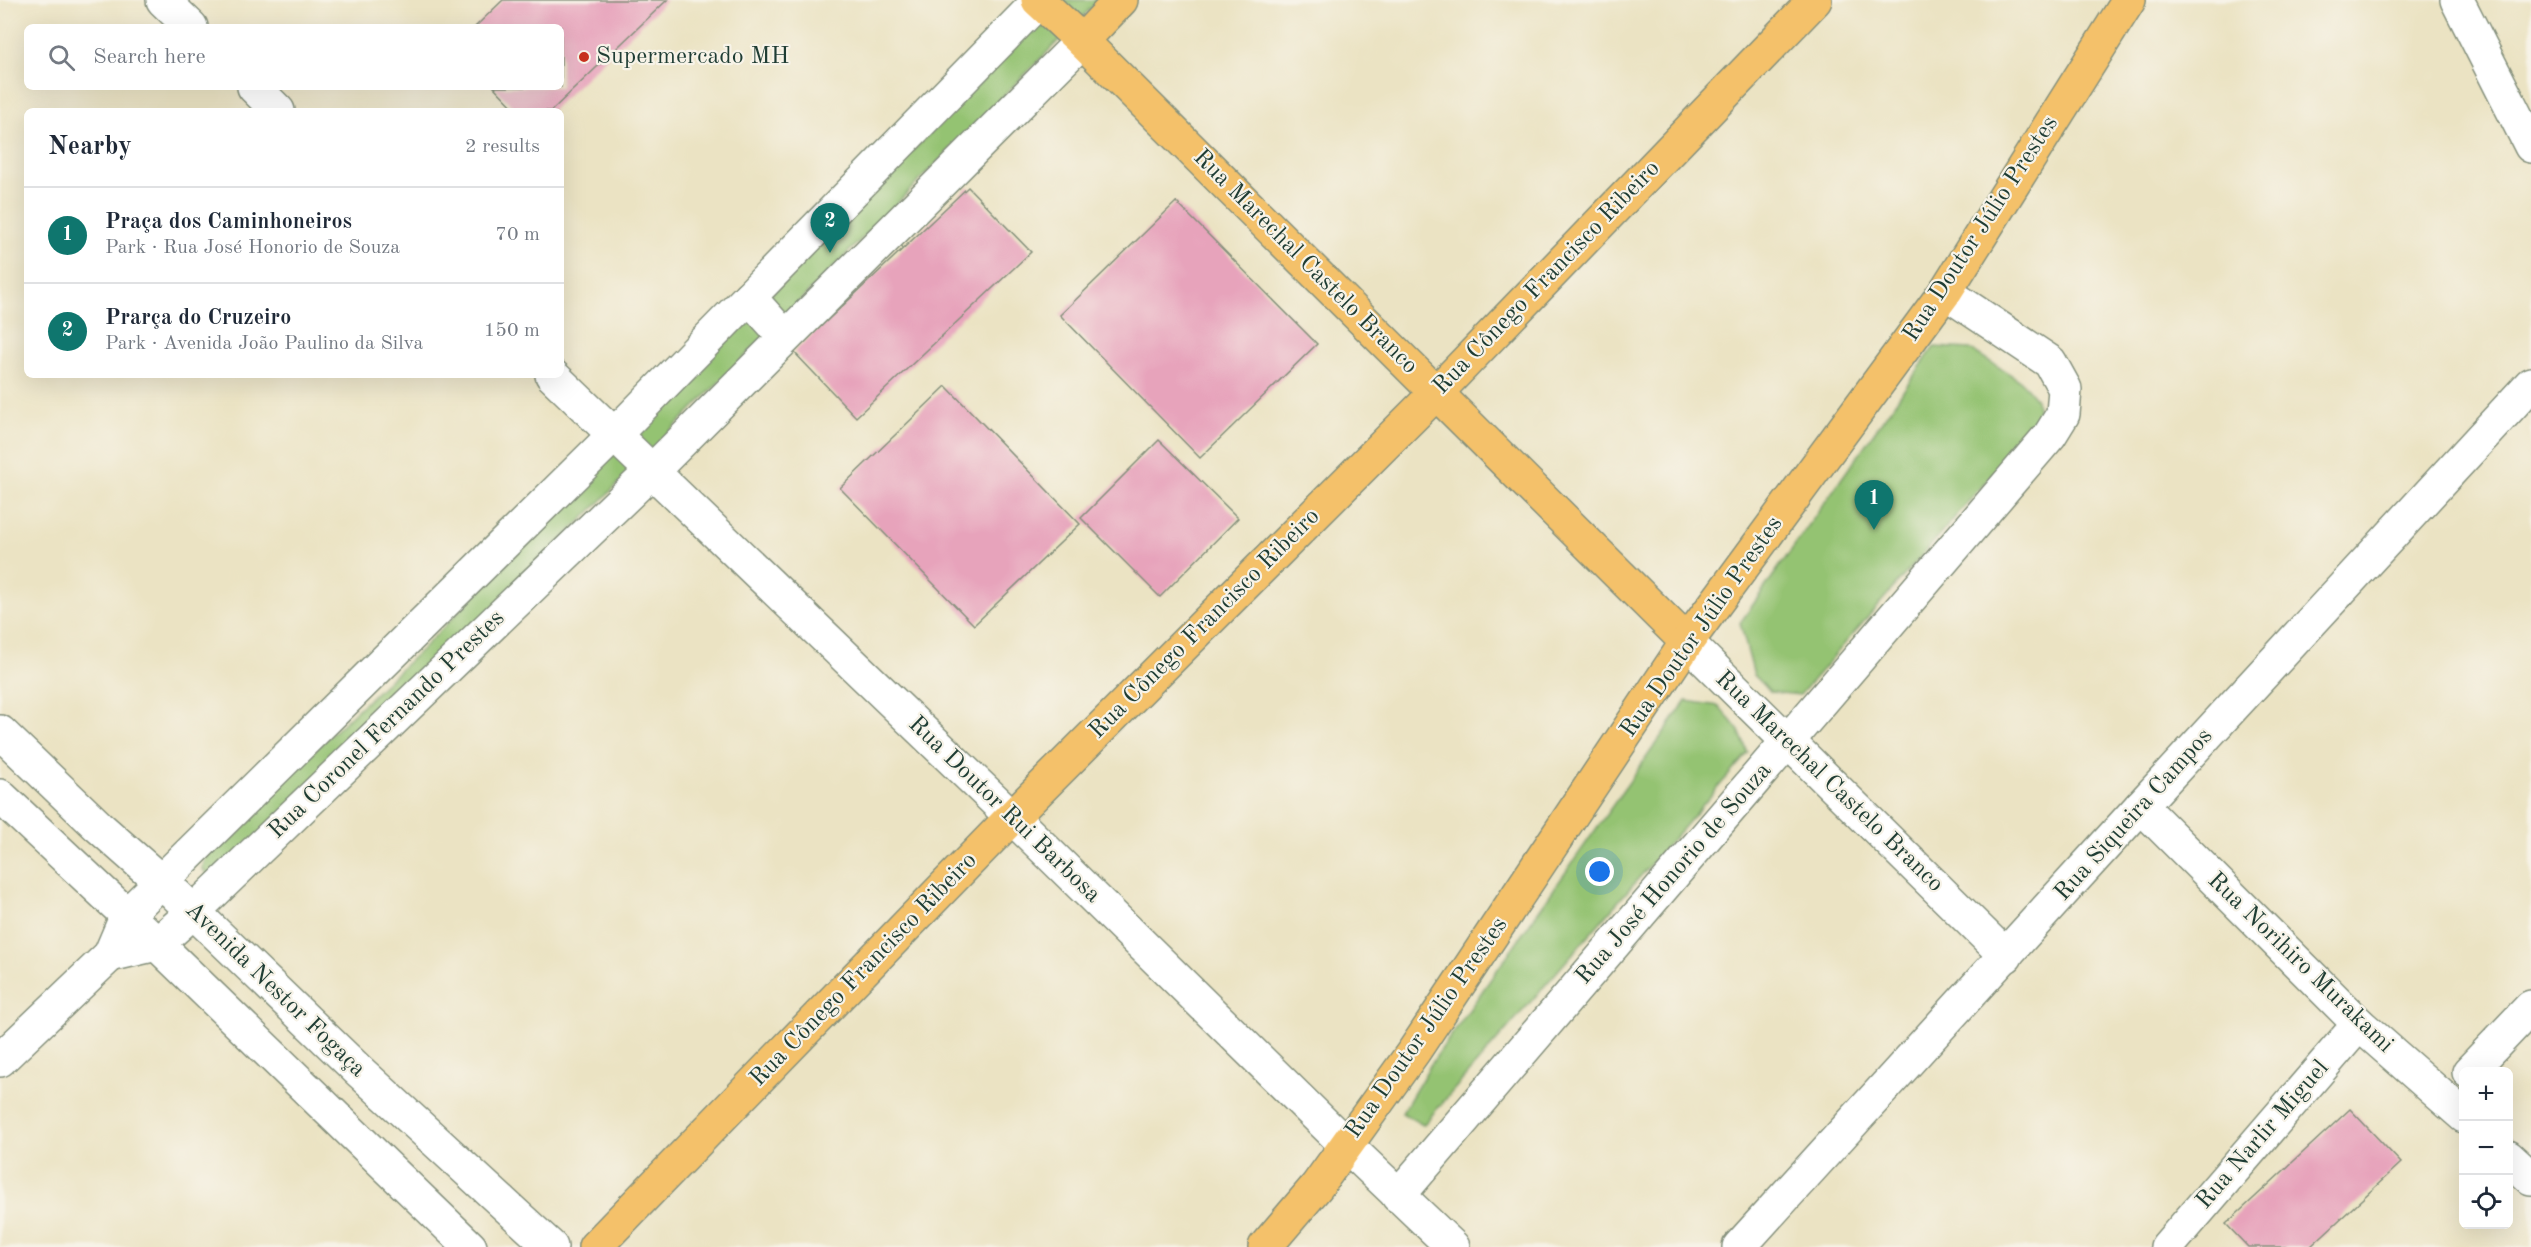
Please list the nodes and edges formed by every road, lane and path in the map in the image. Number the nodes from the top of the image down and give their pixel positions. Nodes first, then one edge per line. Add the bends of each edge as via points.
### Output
1 (164, 0) edge
2 (1039, 0) edge
3 (1122, 0) edge
4 (1815, 0) edge
5 (2129, 0) edge
6 (2457, 0) edge
7 (188, 24) edge
8 (1082, 41) junction
9 (257, 90) edge
10 (275, 108) edge
11 (2531, 146) edge
12 (1945, 292) junction
13 (749, 297) junction
14 (785, 337) junction
15 (555, 378) edge
16 (2531, 384) edge
17 (1437, 392) junction
18 (614, 435) junction
19 (651, 471) junction
20 (1687, 642) junction
21 (0, 732) edge
22 (1787, 742) junction
23 (0, 796) edge
24 (2141, 806) junction
25 (1012, 817) junction
26 (162, 882) junction
27 (193, 912) junction
28 (127, 915) junction
29 (157, 944) junction
30 (110, 955) junction
31 (2006, 956) junction
32 (2531, 1007) edge
33 (2359, 1024) junction
34 (0, 1060) edge
35 (2473, 1067) edge
36 (357, 1069) junction
37 (2457, 1097) edge
38 (321, 1103) junction
39 (1346, 1145) junction
40 (2513, 1162) edge
41 (2531, 1178) edge
42 (1398, 1196) junction
43 (2184, 1240) edge
44 (470, 1247) edge
45 (551, 1247) edge
46 (595, 1247) edge
47 (1265, 1247) edge
48 (1453, 1247) edge
49 (1739, 1247) edge

1 - 7 street
2 - 8 main road, Rua Marechal Castelo Branco
2 - 13 street, Rua Coronel Fernando Prestes
3 - 8 main road
4 - 17 main road, Rua Cônego Francisco Ribeiro
5 - 12 main road, Rua Doutor Júlio Prestes
6 - 11 street
8 - 14 street, Rua Coronel Fernando Prestes
8 - 17 main road, Rua Marechal Castelo Branco
9 - 10 street
12 - 20 main road, Rua Doutor Júlio Prestes
12 - 22 street, Rua José Honorio de Souza via 2050,362 2065,389 2063,414 2050,435
13 - 14 street
13 - 18 street, Rua Coronel Fernando Prestes
14 - 19 street, Rua Coronel Fernando Prestes
15 - 18 street, Rua Doutor Rui Barbosa
16 - 24 street, Rua Siqueira Campos
17 - 20 main road, Rua Marechal Castelo Branco
17 - 25 main road, Rua Cônego Francisco Ribeiro
18 - 19 street, Rua Doutor Rui Barbosa
18 - 26 street, Rua Coronel Fernando Prestes
19 - 25 street, Rua Doutor Rui Barbosa
19 - 27 street, Rua Coronel Fernando Prestes
20 - 22 street, Rua Marechal Castelo Branco
20 - 39 main road, Rua Doutor Júlio Prestes via 1414,1051
21 - 26 street, Avenida Nestor Fogaça
22 - 31 street, Rua Marechal Castelo Branco
22 - 42 street, Rua José Honorio de Souza
23 - 28 street, Avenida Nestor Fogaça
24 - 31 street, Rua Siqueira Campos
24 - 33 street, Rua Norihiro Murakami
25 - 39 street, Rua Doutor Rui Barbosa
25 - 46 main road, Rua Cônego Francisco Ribeiro
26 - 27 street, Avenida Nestor Fogaça
26 - 28 street, Rua Coronel Fernando Prestes
27 - 29 street, Rua Coronel Fernando Prestes
27 - 36 street, Avenida Nestor Fogaça
28 - 29 street, Avenida Nestor Fogaça
28 - 30 street, Rua Coronel Fernando Prestes
29 - 30 street, Rua Coronel Fernando Prestes
29 - 38 street, Avenida Nestor Fogaça
30 - 34 street, Rua Coronel Fernando Prestes
31 - 49 street, Rua Siqueira Campos
32 - 35 street
33 - 37 street, Rua Norihiro Murakami
33 - 43 street, Rua Narlir Miguel
36 - 38 street
36 - 45 street, Avenida Nestor Fogaça
38 - 44 street, Avenida Nestor Fogaça
39 - 42 street, Rua Doutor Rui Barbosa
39 - 47 main road, Rua Doutor Júlio Prestes
40 - 41 street
42 - 48 street, Rua Doutor Rui Barbosa

